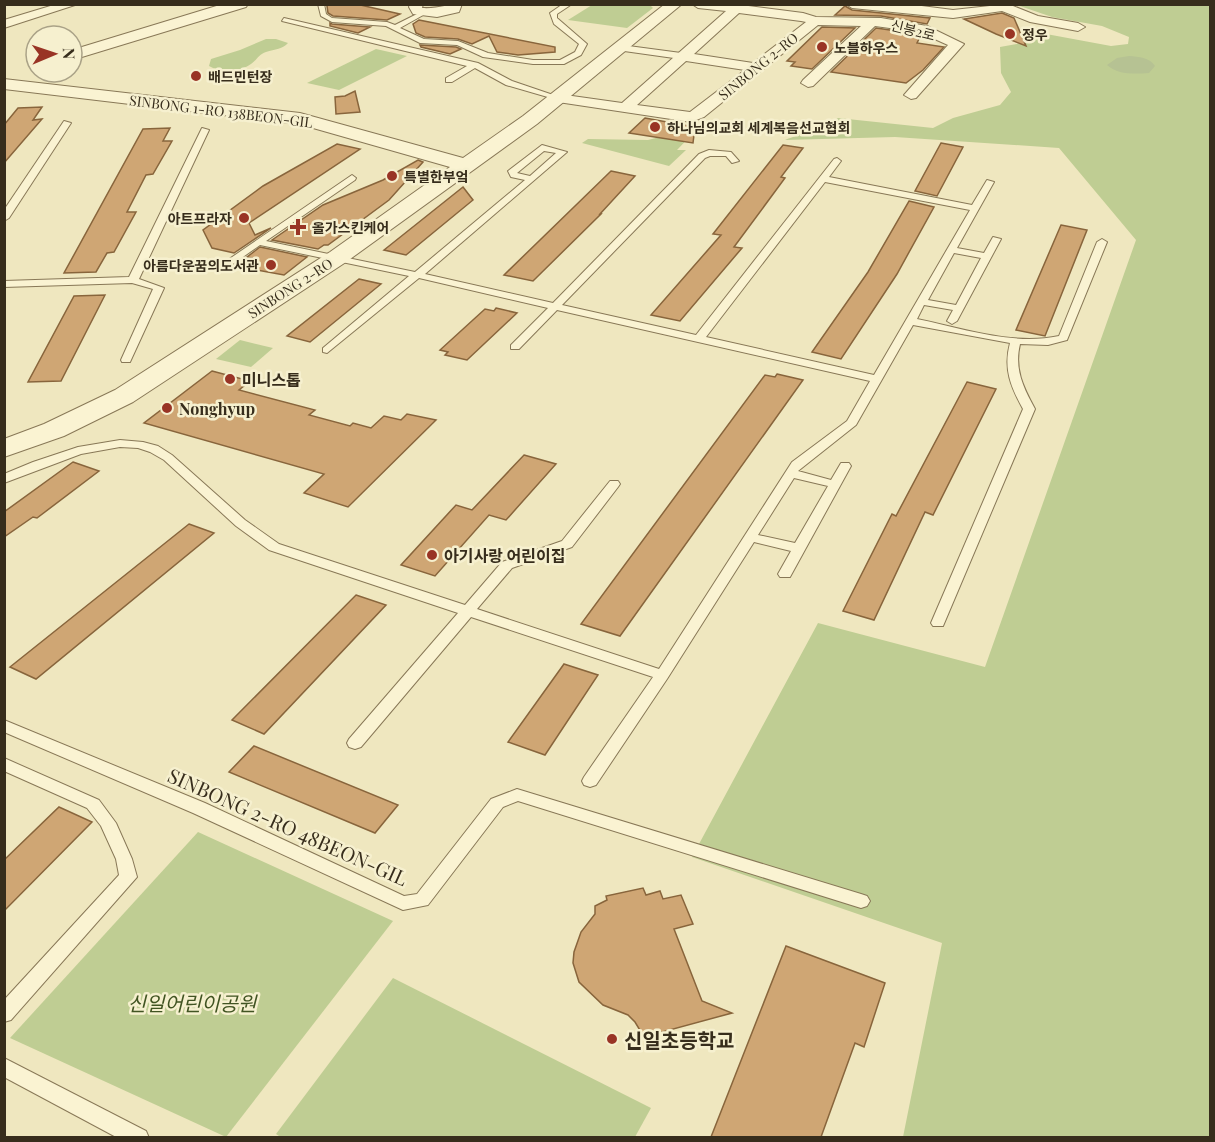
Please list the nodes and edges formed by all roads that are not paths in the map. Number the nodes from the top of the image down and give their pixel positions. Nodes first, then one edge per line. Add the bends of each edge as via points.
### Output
1 (72, 4) edge
2 (241, 4) edge
3 (321, 4) edge
4 (456, 4) edge
5 (569, 4) edge
6 (675, 4) edge
7 (698, 4) edge
8 (852, 4) edge
9 (879, 5) edge
10 (420, 8) edge
11 (736, 9) junction
12 (955, 9) edge
13 (284, 20) dead end
14 (814, 21) junction
15 (872, 22) junction
16 (4, 24) edge
17 (315, 27) junction
18 (396, 27) junction
19 (1078, 27) dead end
20 (307, 31) dead end
21 (380, 43) junction
22 (367, 48) dead end
23 (621, 48) junction
24 (84, 52) edge
25 (681, 56) junction
26 (475, 65) junction
27 (756, 68) junction
28 (24, 78) edge
29 (24, 78) edge
30 (449, 80) dead end
31 (8, 81) edge
32 (808, 83) dead end
33 (54, 84) edge
34 (911, 95) dead end
35 (558, 98) junction
36 (625, 108) junction
37 (68, 123) dead end
38 (205, 130) dead end
39 (402, 147) junction
40 (735, 161) dead end
41 (837, 161) dead end
42 (468, 166) junction
43 (352, 178) dead end
44 (532, 179) junction
45 (824, 179) junction
46 (990, 182) dead end
47 (427, 194) junction
48 (975, 208) junction
49 (4, 218) edge
50 (996, 239) dead end
51 (258, 242) junction
52 (1102, 242) dead end
53 (951, 250) junction
54 (986, 256) junction
55 (338, 257) junction
56 (227, 264) dead end
57 (416, 275) junction
58 (134, 280) junction
59 (4, 284) edge
60 (922, 302) junction
61 (556, 307) junction
62 (958, 308) junction
63 (910, 321) junction
64 (952, 321) dead end
65 (698, 340) junction
66 (1016, 340) junction
67 (515, 347) dead end
68 (327, 350) dead end
69 (126, 360) dead end
70 (876, 379) junction
71 (4, 449) edge
72 (845, 466) dead end
73 (791, 473) junction
74 (4, 479) edge
75 (614, 484) dead end
76 (834, 484) junction
77 (750, 537) junction
78 (798, 548) junction
79 (785, 574) dead end
80 (467, 611) junction
81 (938, 623) dead end
82 (662, 675) junction
83 (4, 725) edge
84 (355, 743) dead end
85 (4, 764) edge
86 (590, 781) dead end
87 (861, 901) dead end
88 (4, 1014) edge
89 (4, 1067) edge
90 (138, 1137) edge

1 - 16 street
2 - 24 street
3 - 18 lane via 325,18
4 - 10 street via 455,9 444,13
5 - 18 lane via 553,16 557,25 583,44 578,53 561,62 486,55 458,42 412,38
6 - 23 street, SINBONG 2-RO
7 - 11 street, SINBONG 2-RO
8 - 9 street
9 - 12 street
10 - 18 lane
11 - 14 street, SINBONG 2-RO
11 - 25 street
12 - 19 street via 969,18 1003,7
13 - 17 lane
14 - 15 street, 신봉2로
14 - 27 street, SINBONG 2-RO
15 - 32 street, 신봉2로
15 - 34 street, 신봉2로 via 922,29 957,44
17 - 20 lane
17 - 21 lane
21 - 22 lane
21 - 26 lane
23 - 25 street
23 - 35 street, SINBONG 2-RO
25 - 27 street
25 - 36 street
26 - 30 lane
26 - 35 lane via 509,83
27 - 36 street, SINBONG 2-RO via 691,117
28 - 31 street, SINBONG 1-RO 138BEON-GIL
29 - 31 street
33 - 39 street, SINBONG 1-RO 138BEON-GIL via 77,94 300,119
35 - 36 street, SINBONG 2-RO
35 - 42 street, SINBONG 2-RO
37 - 49 lane
38 - 58 lane
39 - 42 street, SINBONG 1-RO 138BEON-GIL
39 - 47 street
40 - 61 lane via 728,154 702,156
41 - 45 lane
42 - 47 street, SINBONG 2-RO
43 - 51 lane
44 - 44 lane via 548,166 563,152 542,148 512,171
44 - 57 lane
45 - 48 lane
45 - 65 lane
46 - 48 lane
47 - 55 street, SINBONG 2-RO
48 - 53 lane
50 - 54 lane
51 - 55 lane
51 - 56 lane
52 - 66 lane via 1063,338
53 - 54 lane
53 - 60 lane
54 - 62 lane
55 - 57 lane
55 - 71 street, SINBONG 2-RO via 124,396
57 - 61 lane
57 - 68 lane
58 - 59 lane
58 - 69 lane via 159,288
60 - 62 lane
60 - 63 lane
61 - 65 lane
61 - 67 lane
62 - 64 lane
63 - 66 lane
63 - 70 lane
65 - 70 lane
66 - 81 lane via 1011,365 1014,383 1029,410
70 - 73 lane via 852,423 813,450
72 - 76 lane
73 - 76 lane
73 - 77 lane
74 - 80 lane via 104,446 132,443 154,448 250,532 274,547
75 - 80 lane via 567,544 507,565
76 - 78 lane
77 - 78 lane
77 - 82 lane
78 - 79 lane
80 - 82 lane
80 - 84 lane
82 - 86 lane
83 - 87 lane, SINBONG 2-RO 48BEON-GIL via 199,808 403,903 422,900 497,803 517,795
85 - 88 lane via 93,804 108,824 128,877
89 - 90 lane

